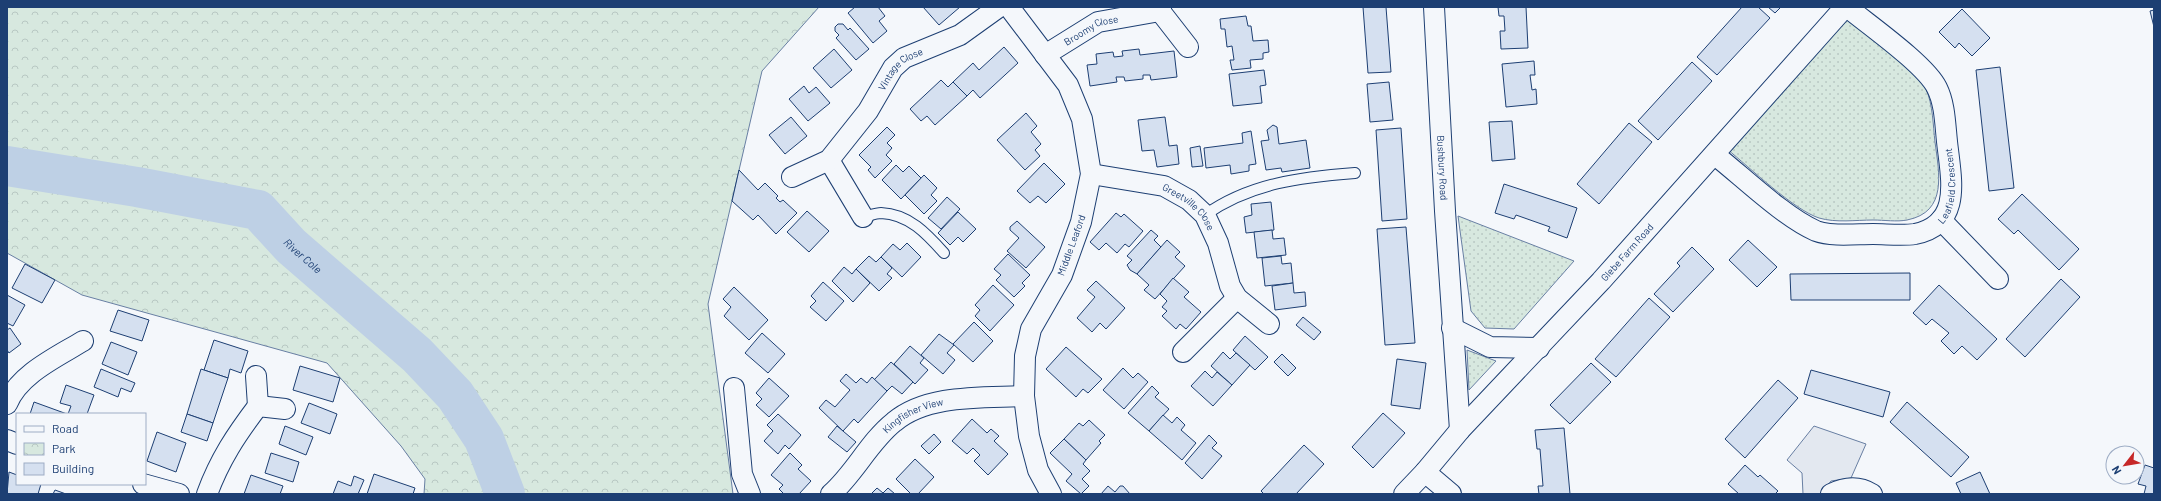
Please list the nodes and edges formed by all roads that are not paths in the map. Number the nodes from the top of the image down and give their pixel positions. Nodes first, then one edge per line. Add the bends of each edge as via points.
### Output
1 (999, 7) edge
2 (1009, 7) edge
3 (1434, 7) edge
4 (1846, 7) edge
5 (1161, 9) edge
6 (1188, 47) dead end
7 (1045, 54) junction
8 (1715, 155) junction
9 (829, 160) junction
10 (1356, 173) dead end
11 (1091, 174) junction
12 (792, 177) dead end
13 (1205, 214) junction
14 (863, 217) joint
15 (1941, 220) junction
16 (944, 253) dead end
17 (1998, 279) dead end
18 (1237, 298) junction
19 (1269, 324) dead end
20 (1452, 328) junction
21 (83, 341) dead end
22 (1539, 348) junction
23 (1183, 352) dead end
24 (256, 376) dead end
25 (734, 388) dead end
26 (1024, 396) junction
27 (7, 404) edge
28 (258, 406) junction
29 (285, 409) dead end
30 (1460, 430) junction
31 (1425, 472) junction
32 (146, 485) edge
33 (179, 494) edge
34 (207, 494) edge
35 (750, 494) edge
36 (831, 494) edge
37 (1050, 494) edge
38 (1404, 494) edge
39 (1451, 494) edge
40 (1831, 494) edge
41 (1872, 494) edge

1 - 9 street, Vintage Close via 960,35 904,58 893,68 868,111
2 - 7 street, Middle Leaford
3 - 20 street, Bushbury Road
4 - 8 street, Glebe Farm Road
4 - 15 street, Leafield Crescent via 1924,70 1936,87 1943,108 1952,189 1951,204
5 - 6 street
5 - 7 street, Broomy Close via 1098,22
7 - 11 street, Middle Leaford via 1068,85 1082,119
8 - 15 street, Leafield Crescent via 1798,222 1818,231 1836,234 1915,234 1932,228
8 - 22 street, Glebe Farm Road
9 - 12 street, Vintage Close
9 - 14 street
10 - 13 lane via 1268,184 1220,203
11 - 13 street, Greetville Close via 1164,186 1189,200
11 - 26 street, Middle Leaford via 1081,222 1062,275 1031,330 1025,356
13 - 18 street, Greetville Close via 1218,243 1230,286
14 - 16 lane via 881,213 902,218 924,230
15 - 17 street
18 - 19 street, Greetville Close
18 - 23 street
20 - 22 street via 1490,347
20 - 30 street, Bushbury Road
21 - 27 street via 40,367 12,392
22 - 30 street, Glebe Farm Road
24 - 28 street
25 - 35 street via 742,474
26 - 36 street, Kingfisher View via 945,399 912,412 894,422
26 - 37 street, Middle Leaford via 1029,436 1038,470
28 - 29 street
28 - 34 street via 217,466
30 - 31 street, Glebe Farm Road
31 - 38 street, Glebe Farm Road
31 - 39 street
32 - 33 street
40 - 41 street via 1854,488

